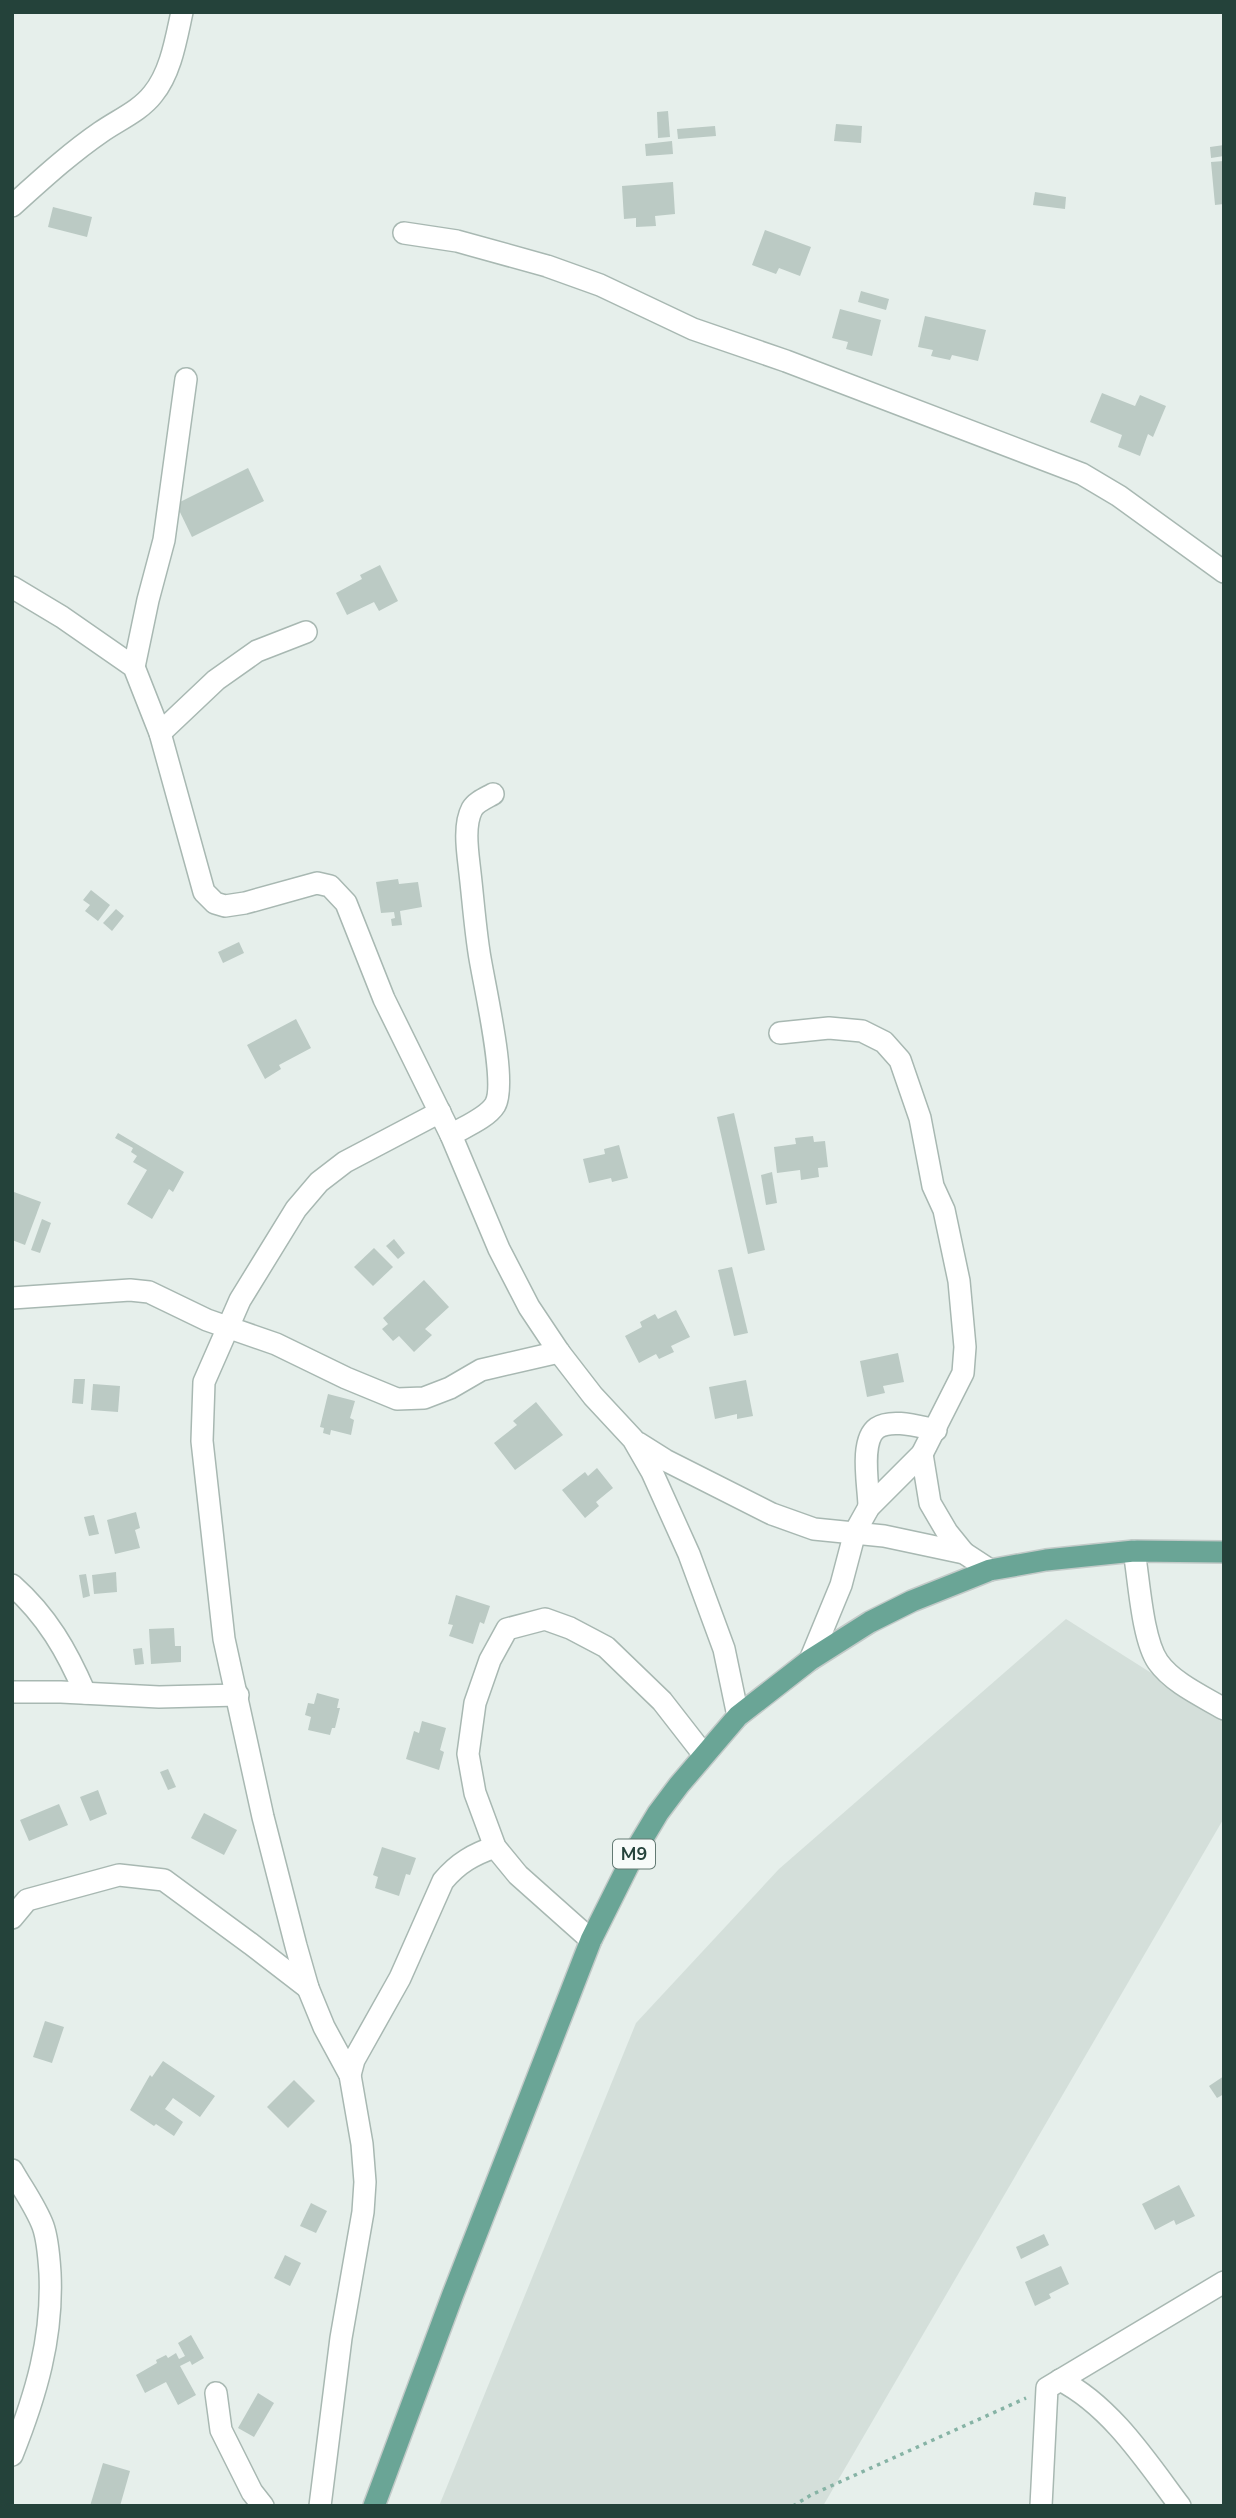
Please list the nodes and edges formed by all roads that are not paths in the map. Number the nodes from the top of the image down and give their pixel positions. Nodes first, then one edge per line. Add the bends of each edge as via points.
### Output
1 (182, 12) edge
2 (12, 206) edge
3 (404, 233) dead end
4 (186, 379) dead end
5 (1224, 572) edge
6 (12, 587) edge
7 (306, 632) dead end
8 (134, 667) junction
9 (160, 733) junction
10 (494, 794) dead end
11 (779, 1033) dead end
12 (440, 1112) junction
13 (451, 1135) junction
14 (12, 1298) edge
15 (229, 1329) junction
16 (559, 1352) junction
17 (936, 1430) junction
18 (633, 1439) junction
19 (922, 1454) junction
20 (869, 1507) junction
21 (855, 1532) junction
22 (1134, 1551) junction
23 (1224, 1552) edge
24 (964, 1553) junction
25 (990, 1570) junction
26 (12, 1586) edge
27 (810, 1660) junction
28 (12, 1692) edge
29 (85, 1693) junction
30 (238, 1695) junction
31 (1224, 1709) edge
32 (738, 1716) junction
33 (704, 1755) junction
34 (495, 1847) junction
35 (19, 1894) edge
36 (12, 1919) edge
37 (591, 1940) junction
38 (308, 1989) junction
39 (350, 2075) junction
40 (12, 2169) edge
41 (1224, 2282) edge
42 (1054, 2384) junction
43 (215, 2393) dead end
44 (12, 2455) edge
45 (263, 2506) edge
46 (320, 2506) edge
47 (374, 2506) edge
48 (1041, 2506) edge
49 (1180, 2506) edge

1 - 2 street via 176,43 155,93 69,156
3 - 5 street via 457,241 590,281 693,329 1082,474
4 - 8 street via 164,540
6 - 8 street
7 - 9 street via 257,651 216,680
8 - 9 street
9 - 12 street via 205,892 225,906 317,883 340,894 384,999
10 - 13 street via 471,811 468,847 499,1092 488,1113
11 - 17 street via 829,1028 862,1031 884,1042 900,1060 920,1118 959,1281 963,1373
12 - 13 street
12 - 15 street via 345,1162 319,1182 276,1241 240,1300
13 - 16 street via 499,1249
14 - 15 street via 149,1292
15 - 16 street via 276,1344 397,1399 424,1398 481,1370
15 - 30 street via 204,1382 202,1441 224,1639
16 - 18 street
17 - 19 street
17 - 20 street via 906,1424 877,1428 866,1460
18 - 21 street via 772,1514 814,1529
18 - 32 street via 690,1554 724,1649
19 - 20 street
19 - 24 street via 930,1503
20 - 21 street
21 - 24 street
21 - 27 street via 841,1585
22 - 23 main road, M9
22 - 25 main road, M9
22 - 31 street via 1150,1642 1158,1662 1180,1682
24 - 25 street
25 - 27 main road, M9 via 912,1601
26 - 29 street via 56,1633
27 - 32 main road, M9
28 - 29 street
29 - 30 street
30 - 38 street via 263,1817
32 - 33 main road, M9
33 - 34 street via 662,1701 606,1647 545,1619 507,1629 475,1703 467,1754 475,1793
33 - 37 main road, M9 via 644,1836
34 - 37 street via 517,1875
34 - 39 street via 474,1854 443,1881
35 - 36 street
35 - 38 street via 119,1875 164,1880
37 - 47 main road, M9
38 - 39 street
39 - 46 street via 362,2144 363,2213 341,2338
40 - 44 street via 43,2226 52,2308 45,2354
41 - 42 street
42 - 48 street
42 - 49 street via 1073,2386 1111,2420
43 - 45 street via 221,2430

